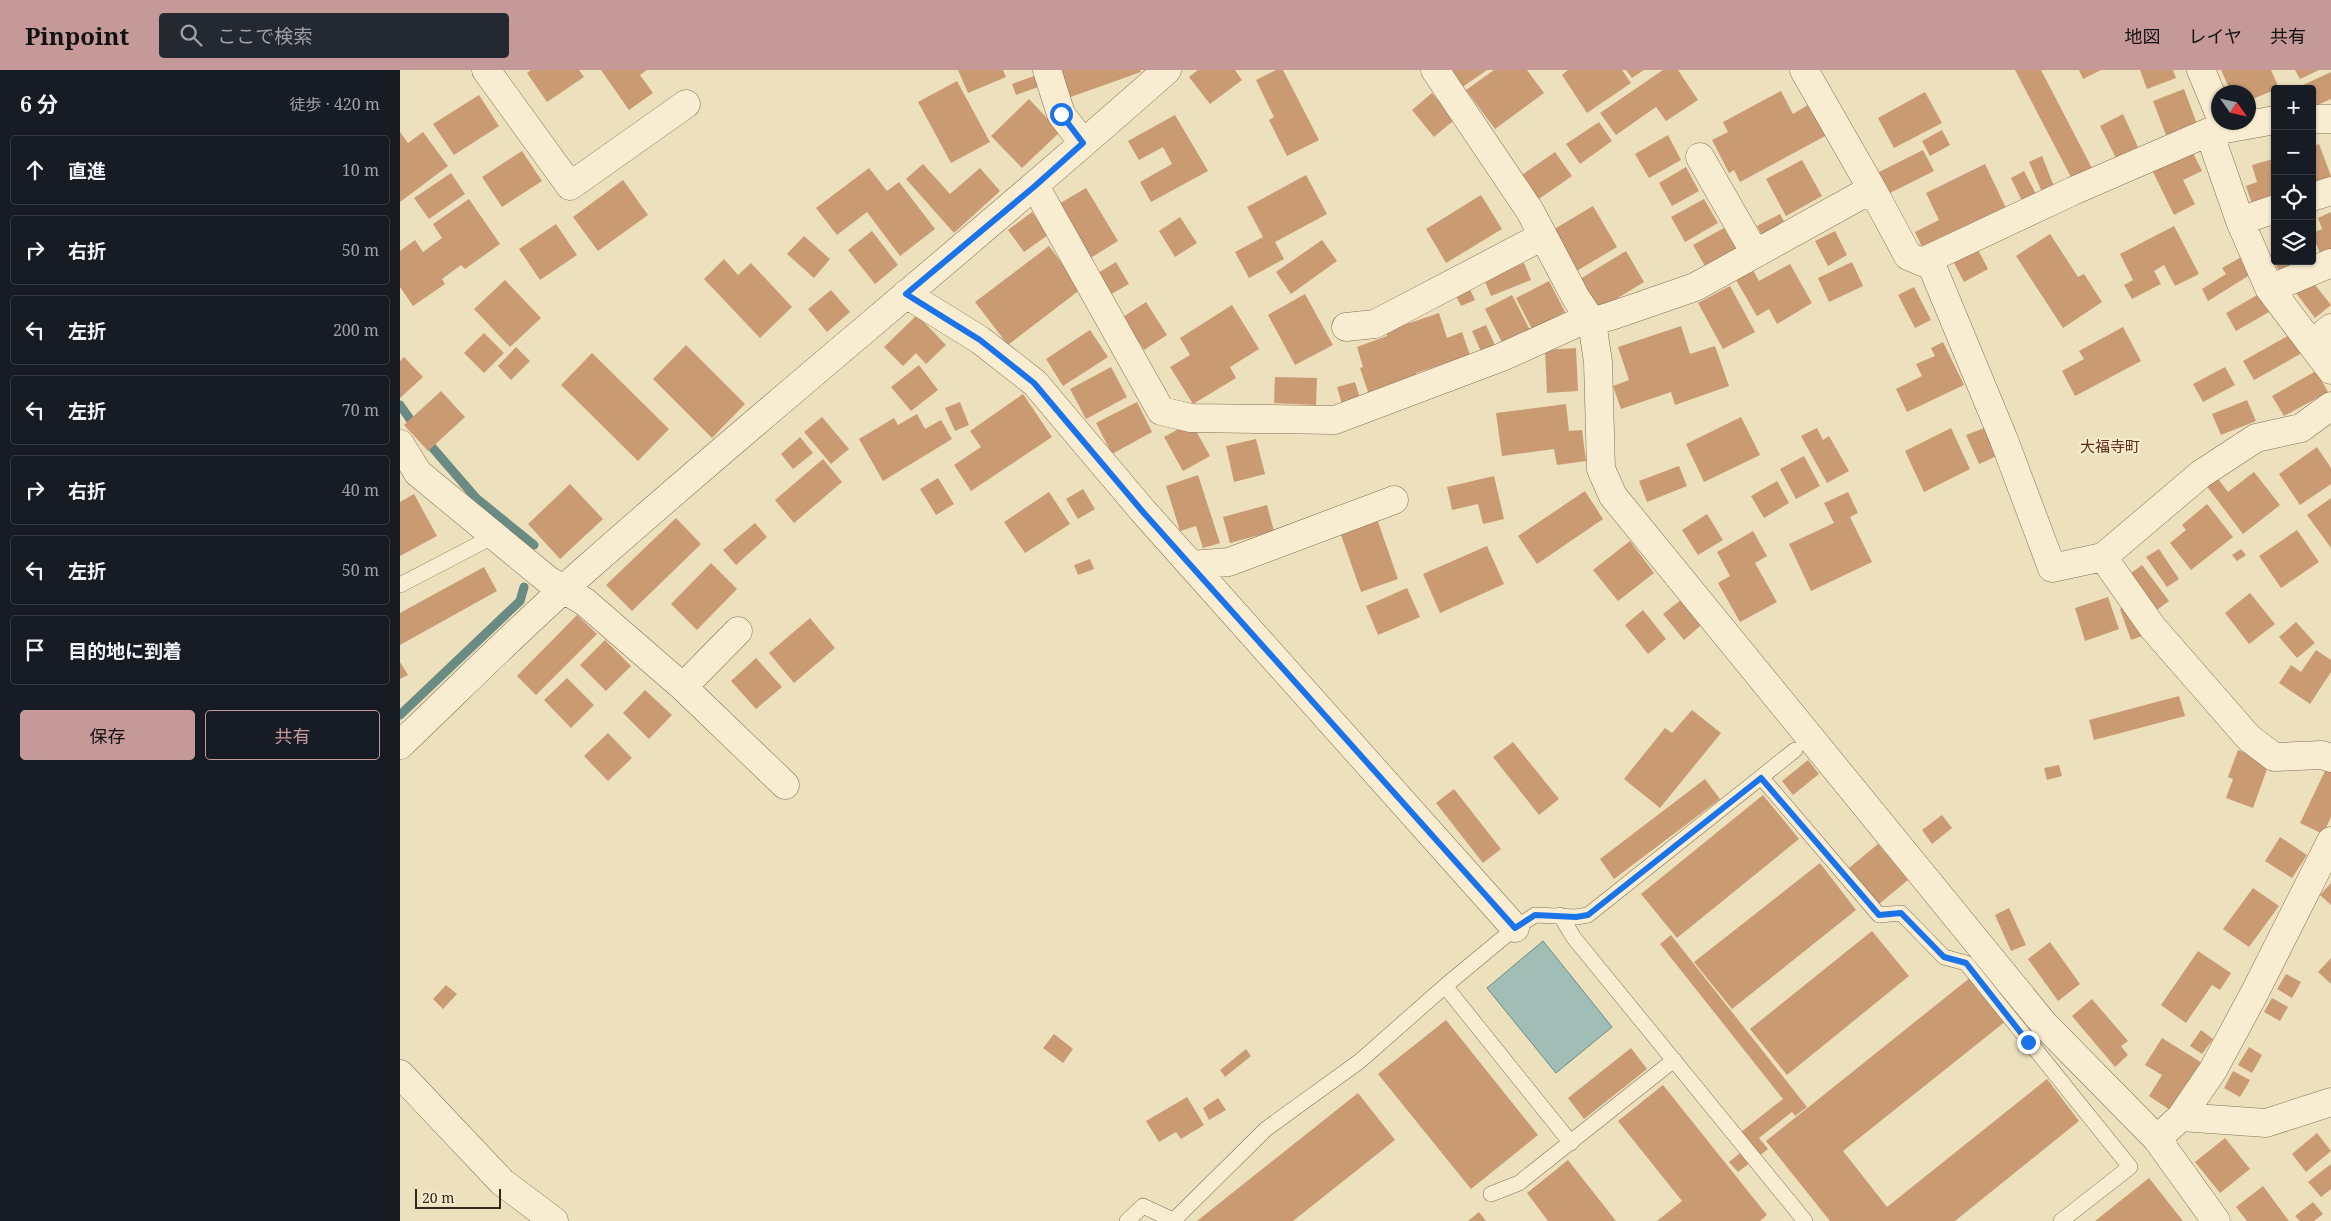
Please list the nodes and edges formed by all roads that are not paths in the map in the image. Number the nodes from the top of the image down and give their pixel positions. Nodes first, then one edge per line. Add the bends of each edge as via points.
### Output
1 (486, 70) edge
2 (1047, 70) edge
3 (1435, 70) edge
4 (1804, 70) edge
5 (2201, 70) edge
6 (1164, 71) edge
7 (2211, 100) edge
8 (686, 104) dead end
9 (2316, 118) edge
10 (2331, 118) edge
11 (2271, 120) edge
12 (2256, 121) edge
13 (2211, 128) edge
14 (2220, 130) edge
15 (1083, 143) junction
16 (1700, 156) dead end
17 (1035, 186) junction
18 (1872, 189) junction
19 (2331, 191) edge
20 (2316, 196) edge
21 (2271, 211) edge
22 (2240, 221) junction
23 (1544, 236) junction
24 (1754, 254) junction
25 (1929, 259) junction
26 (2331, 263) edge
27 (2270, 289) junction
28 (906, 294) junction
29 (1592, 322) junction
30 (1346, 327) dead end
31 (2321, 336) edge
32 (2331, 370) edge
33 (2331, 406) edge
34 (400, 444) edge
35 (409, 478) edge
36 (1394, 500) dead end
37 (494, 536) junction
38 (2103, 557) junction
39 (1191, 565) junction
40 (400, 585) edge
41 (564, 589) junction
42 (738, 631) dead end
43 (683, 687) junction
44 (400, 745) edge
45 (1795, 750) dead end
46 (2331, 758) edge
47 (1761, 778) junction
48 (785, 785) dead end
49 (2331, 841) edge
50 (1560, 915) junction
51 (1515, 928) junction
52 (1445, 986) junction
53 (1674, 1060) junction
54 (400, 1074) edge
55 (2331, 1102) edge
56 (2181, 1117) junction
57 (2157, 1139) junction
58 (1570, 1143) junction
59 (1491, 1194) dead end
60 (1175, 1220) edge
61 (554, 1221) edge
62 (1127, 1221) edge
63 (1805, 1221) edge
64 (2061, 1221) edge
65 (2216, 1221) edge

1 - 8 street via 570,186
2 - 15 street via 1061,114
3 - 23 street
4 - 18 street
5 - 7 street
6 - 15 street
9 - 10 street
11 - 12 street
13 - 25 street
14 - 22 street
15 - 17 street
16 - 24 street
17 - 28 street
17 - 29 street via 1161,410 1191,418 1335,420 1502,357 1576,323
18 - 24 street
18 - 25 street via 1908,256 1922,262
19 - 20 street
21 - 22 street
22 - 27 street
23 - 29 street
23 - 30 street via 1375,324
24 - 29 street via 1695,287
25 - 38 street via 2004,440 2052,568
26 - 27 street
27 - 31 street
28 - 39 street via 980,340 1034,383
28 - 41 street
29 - 57 street via 1598,362 1601,469 1613,496 2044,1024
31 - 32 street
33 - 38 street via 2301,428 2256,438 2201,474
34 - 35 street
35 - 37 street
36 - 39 street via 1228,562
37 - 40 lane
37 - 41 street
38 - 46 street via 2153,628 2249,738 2274,756 2322,755
39 - 51 street
41 - 43 street via 585,602
41 - 44 street
42 - 43 street
43 - 48 street
45 - 47 lane
47 - 50 lane via 1588,915
47 - 64 lane via 1879,915 1901,913 1944,957 1966,963 2130,1167
49 - 56 street via 2250,1003 2213,1070
50 - 51 lane via 1535,915
50 - 53 lane via 1574,938
51 - 52 lane
52 - 58 lane
52 - 60 lane via 1360,1061 1266,1129
53 - 58 lane
53 - 63 lane
54 - 61 street via 502,1182
55 - 56 street via 2266,1123
56 - 57 street
57 - 65 street
58 - 59 lane via 1520,1183
60 - 62 lane via 1143,1206

